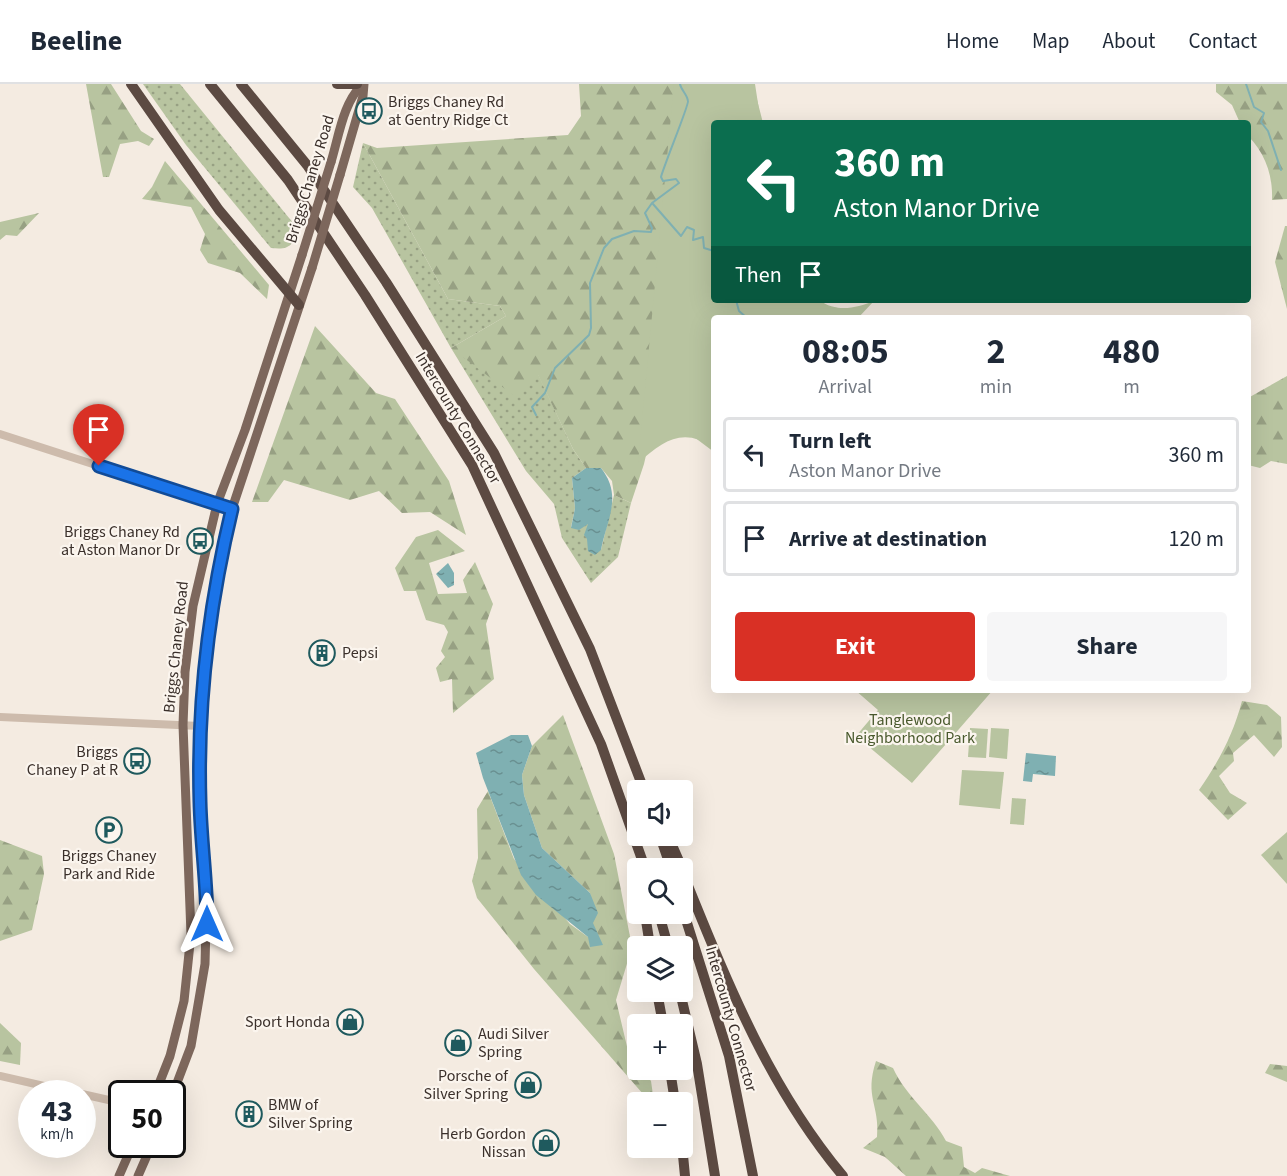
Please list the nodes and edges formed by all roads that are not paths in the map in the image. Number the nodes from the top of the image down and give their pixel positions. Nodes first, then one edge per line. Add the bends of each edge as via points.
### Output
1 (131, 84) edge
2 (210, 84) edge
3 (241, 84) edge
4 (337, 84) edge
5 (357, 84) edge
6 (364, 84) edge
7 (289, 294) junction
8 (299, 304) junction
9 (0, 434) edge
10 (217, 504) junction
11 (232, 509) junction
12 (0, 717) edge
13 (183, 725) junction
14 (200, 726) junction
15 (642, 780) edge
16 (627, 814) edge
17 (693, 897) edge
18 (687, 924) edge
19 (682, 1002) edge
20 (0, 1076) edge
21 (18, 1080) edge
22 (161, 1080) edge
23 (178, 1080) edge
24 (127, 1158) edge
25 (146, 1158) edge
26 (679, 1158) edge
27 (684, 1158) edge
28 (119, 1176) edge
29 (138, 1176) edge
30 (680, 1176) edge
31 (686, 1176) edge
32 (715, 1176) edge
33 (753, 1176) edge
34 (843, 1176) edge

1 - 7 highway via 219,210
2 - 16 highway, Intercounty Connector via 288,180 472,465 566,664
3 - 15 highway, Intercounty Connector via 307,165 494,453 590,650
4 - 5 highway
6 - 7 main road, Briggs Chaney Road, bridge via 348,105
6 - 8 main road, Briggs Chaney Road, bridge
7 - 8 highway
7 - 10 main road, Briggs Chaney Road
8 - 11 main road, Briggs Chaney Road
9 - 10 street
10 - 11 street
10 - 13 main road, Briggs Chaney Road via 192,606
11 - 14 main road, Briggs Chaney Road via 212,599
12 - 13 street
13 - 14 street
13 - 22 main road, Briggs Chaney Road via 191,934 184,1000
14 - 23 main road, Briggs Chaney Road via 200,802 207,886 205,964 191,1046
17 - 34 highway via 750,1034 783,1093
18 - 33 highway, Intercounty Connector via 729,1056
19 - 32 highway
20 - 21 street
24 - 28 main road
25 - 29 main road
26 - 30 highway
27 - 31 highway

